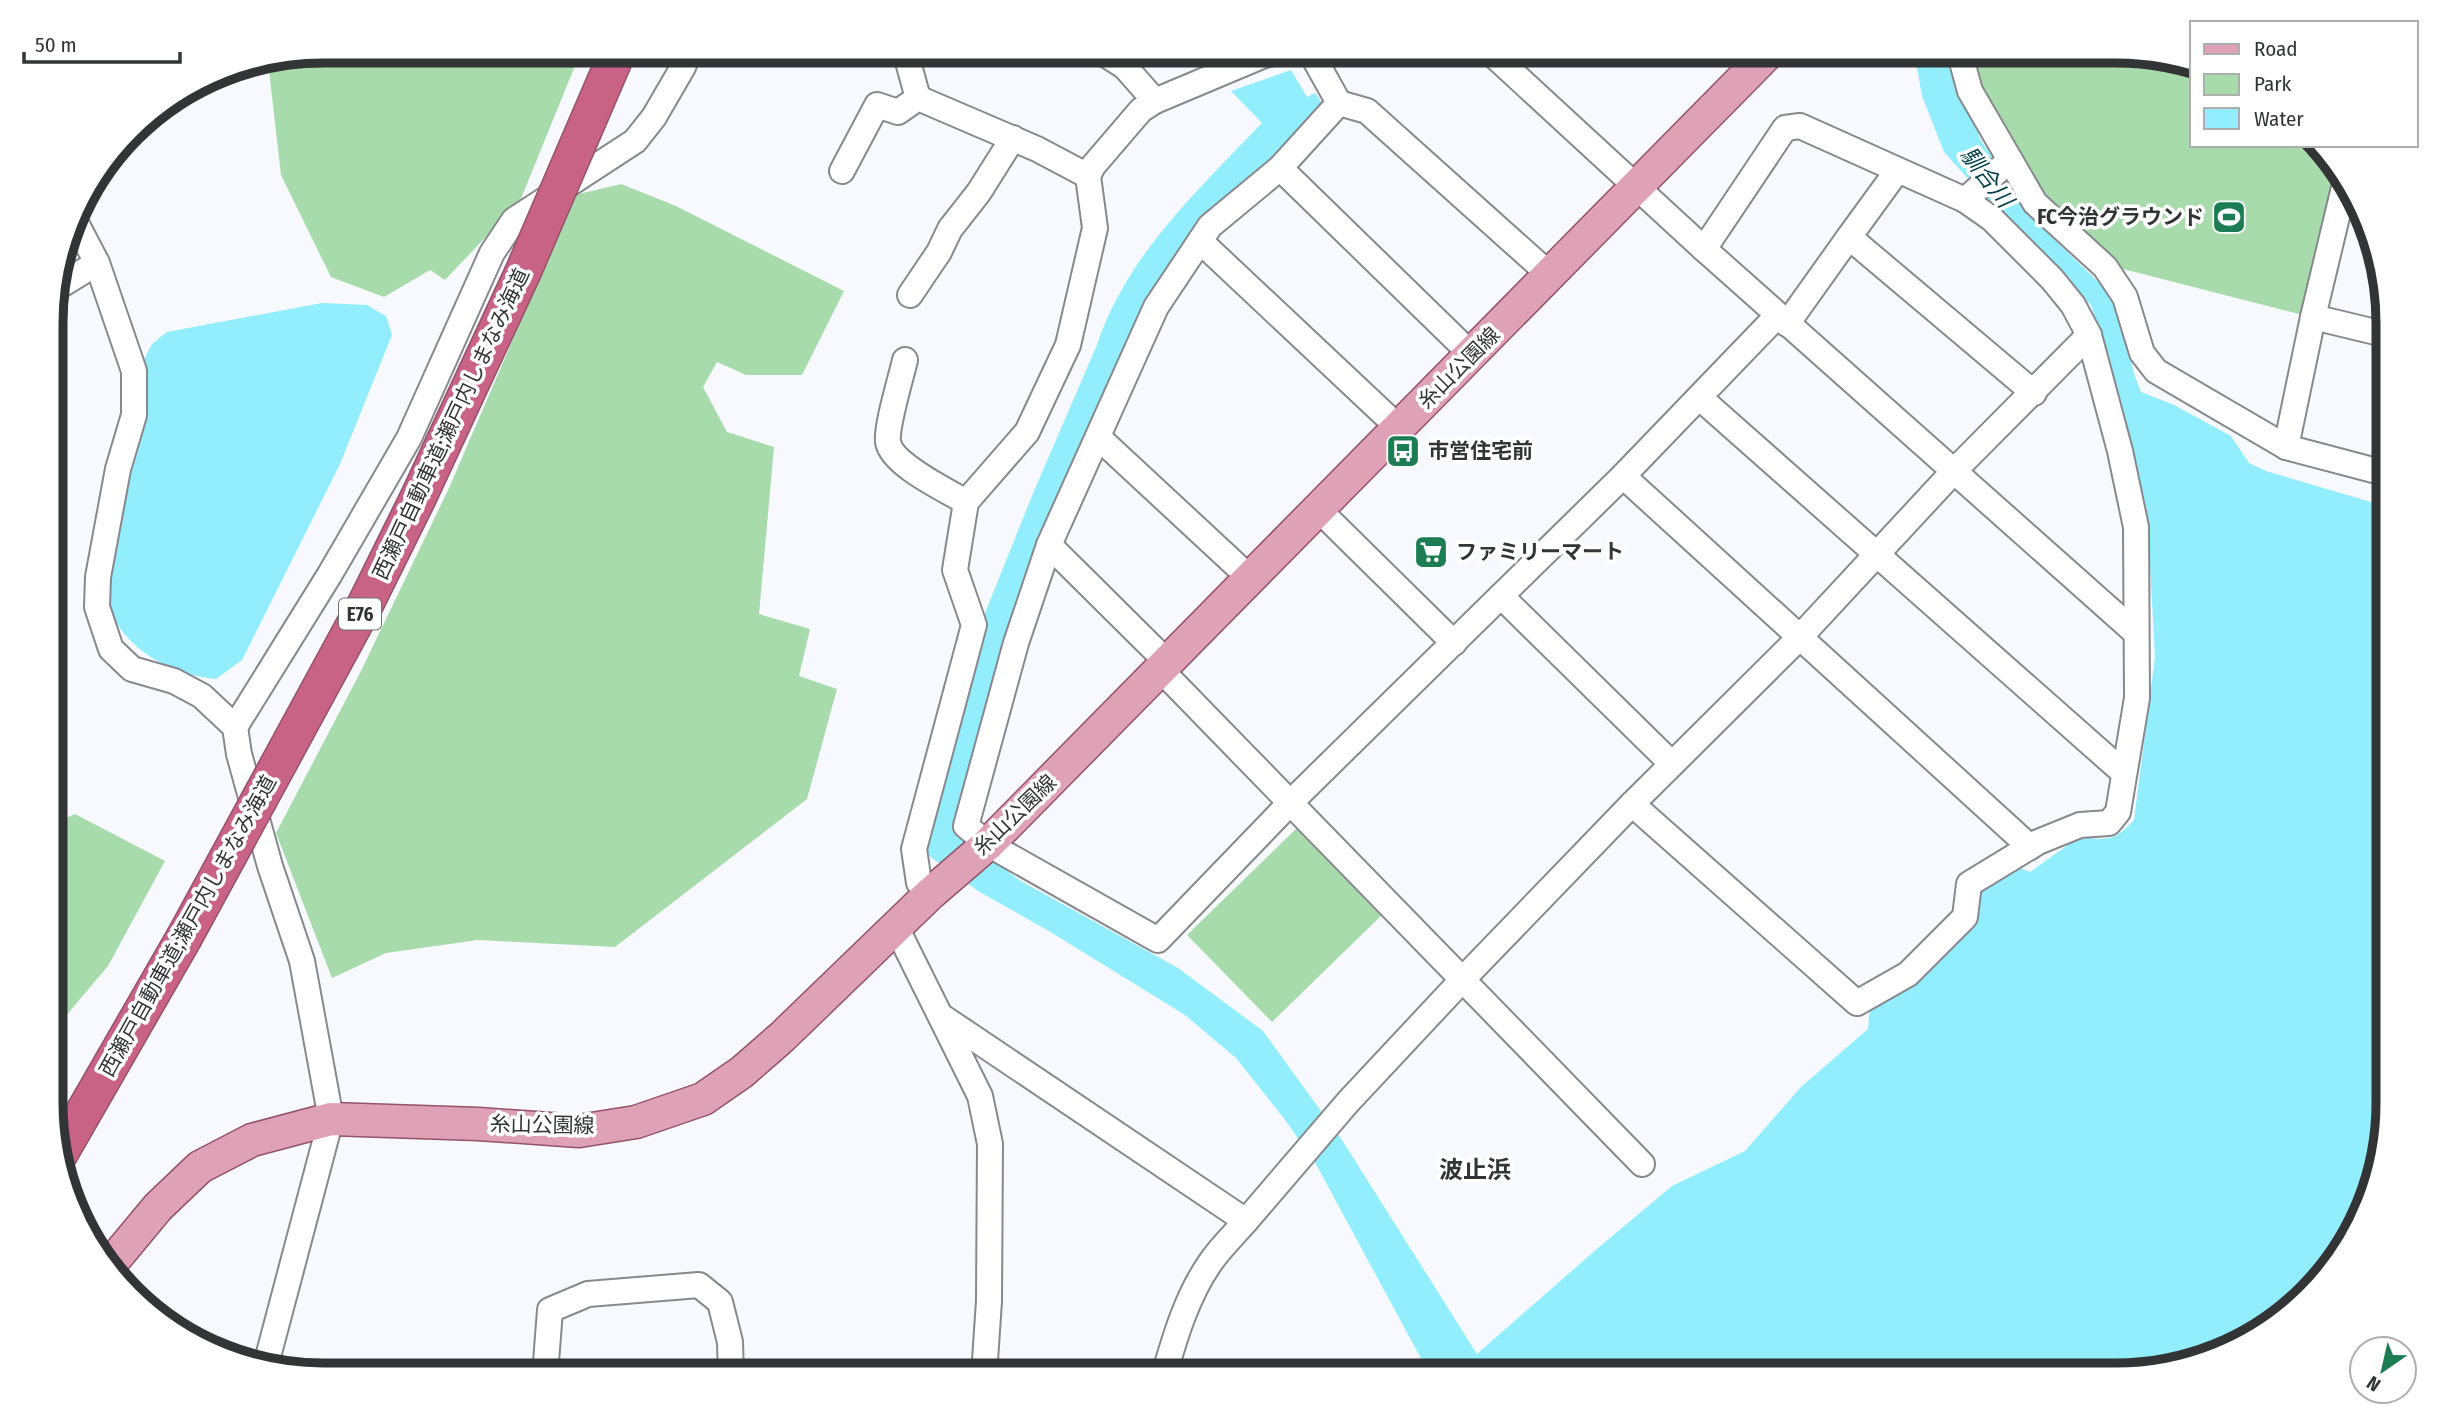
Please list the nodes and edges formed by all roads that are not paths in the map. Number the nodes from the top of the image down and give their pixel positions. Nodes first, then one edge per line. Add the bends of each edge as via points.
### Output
1 (613, 63) edge
2 (685, 63) edge
3 (908, 63) edge
4 (1119, 63) edge
5 (1241, 63) edge
6 (1317, 63) edge
7 (1502, 63) edge
8 (1758, 63) edge
9 (1962, 63) edge
10 (918, 98) junction
11 (1155, 101) junction
12 (1339, 103) junction
13 (1013, 138) junction
14 (2009, 161) junction
15 (1280, 168) junction
16 (842, 171) dead end
17 (1897, 171) junction
18 (1088, 176) junction
19 (1637, 188) junction
20 (2343, 197) edge
21 (1965, 200) junction
22 (80, 231) edge
23 (1849, 237) junction
24 (1200, 241) junction
25 (1703, 249) junction
26 (97, 263) junction
27 (1550, 275) junction
28 (67, 280) edge
29 (910, 295) dead end
30 (2312, 317) junction
31 (1783, 320) junction
32 (2376, 332) edge
33 (2089, 335) junction
34 (1472, 355) junction
35 (905, 360) dead end
36 (2034, 393) junction
37 (1700, 398) junction
38 (1399, 428) junction
39 (1098, 437) junction
40 (2286, 447) junction
41 (1954, 471) junction
42 (2376, 471) edge
43 (1623, 477) junction
44 (965, 502) junction
45 (1319, 510) junction
46 (1049, 545) junction
47 (1877, 554) junction
48 (1251, 579) junction
49 (1501, 596) junction
50 (2136, 633) junction
51 (1799, 638) junction
52 (1454, 643) junction
53 (1165, 666) junction
54 (235, 726) junction
55 (1672, 764) junction
56 (2124, 773) junction
57 (1291, 802) junction
58 (1632, 804) junction
59 (988, 844) junction
60 (2030, 848) junction
61 (930, 894) junction
62 (896, 927) junction
63 (1464, 978) junction
64 (941, 1016) junction
65 (331, 1119) junction
66 (66, 1143) edge
67 (1642, 1164) dead end
68 (1246, 1221) junction
69 (116, 1259) edge
70 (269, 1357) edge
71 (546, 1363) edge
72 (731, 1363) edge
73 (985, 1363) edge
74 (1168, 1363) edge

1 - 66 highway, 西瀬戸自動車道;瀬戸内しまなみ海道 / E76, bridge via 523,272 366,603 185,936
2 - 54 street via 635,141 514,220 499,242 409,438
3 - 10 street
4 - 11 street
5 - 11 street
6 - 12 street
7 - 19 street
8 - 19 main road, 糸山公園線
9 - 14 street via 1970,91
10 - 13 street
10 - 16 street via 898,112 877,105
11 - 18 street via 1141,110
12 - 15 street
12 - 27 street via 1367,111
13 - 18 street
13 - 29 street
14 - 21 street
14 - 40 street via 2035,203 2105,267 2125,297 2142,353 2156,371
15 - 24 street via 1210,226
15 - 34 street
17 - 21 street
17 - 23 street
17 - 25 street via 1800,126 1785,128
18 - 44 street via 1096,228 1068,345 1027,432
19 - 25 street
19 - 27 main road, 糸山公園線
20 - 30 street
21 - 33 street via 1992,219 2052,279
22 - 26 street
23 - 31 street
23 - 36 street
24 - 38 street
24 - 39 street via 1156,307
25 - 31 street
26 - 28 street
26 - 54 street via 134,371 134,415 118,469 98,577 97,607 111,649 132,669 202,695
27 - 34 main road, 糸山公園線
30 - 32 street
30 - 40 street
31 - 37 street
31 - 41 street
33 - 36 street
33 - 50 street via 2136,527
34 - 38 main road, 糸山公園線
35 - 44 street via 888,443 902,463
36 - 41 street
37 - 43 street
37 - 47 street
38 - 45 main road, 糸山公園線
39 - 46 street
39 - 48 street
40 - 42 street
41 - 47 street
41 - 50 street
43 - 49 street
43 - 51 street
44 - 61 street via 956,570 974,625 915,849 919,883
45 - 48 main road, 糸山公園線
45 - 52 street
46 - 53 street
46 - 59 street via 1016,643 966,827
47 - 51 street
47 - 56 street
48 - 53 main road, 糸山公園線
49 - 52 street
49 - 55 street
50 - 56 street via 2137,698
51 - 55 street
51 - 60 street
52 - 57 street
53 - 57 street
53 - 59 main road, 糸山公園線
54 - 65 street via 270,866 302,961
55 - 58 street
56 - 60 street via 2118,812 2109,823 2080,825
57 - 59 street via 1158,940
57 - 63 street
58 - 60 street via 1857,1003 1908,974 1965,917 1969,884
58 - 63 street
59 - 61 main road, 糸山公園線
61 - 62 main road, 糸山公園線
62 - 64 street
62 - 65 main road, 糸山公園線 via 742,1072 692,1103 636,1122 579,1131
63 - 67 street
63 - 68 street
64 - 68 street
64 - 73 street via 980,1096 990,1144
65 - 69 main road, 糸山公園線 via 252,1140 200,1167 158,1207
65 - 70 street
68 - 74 street via 1198,1283
71 - 72 street via 550,1310 588,1294 699,1285 720,1302

